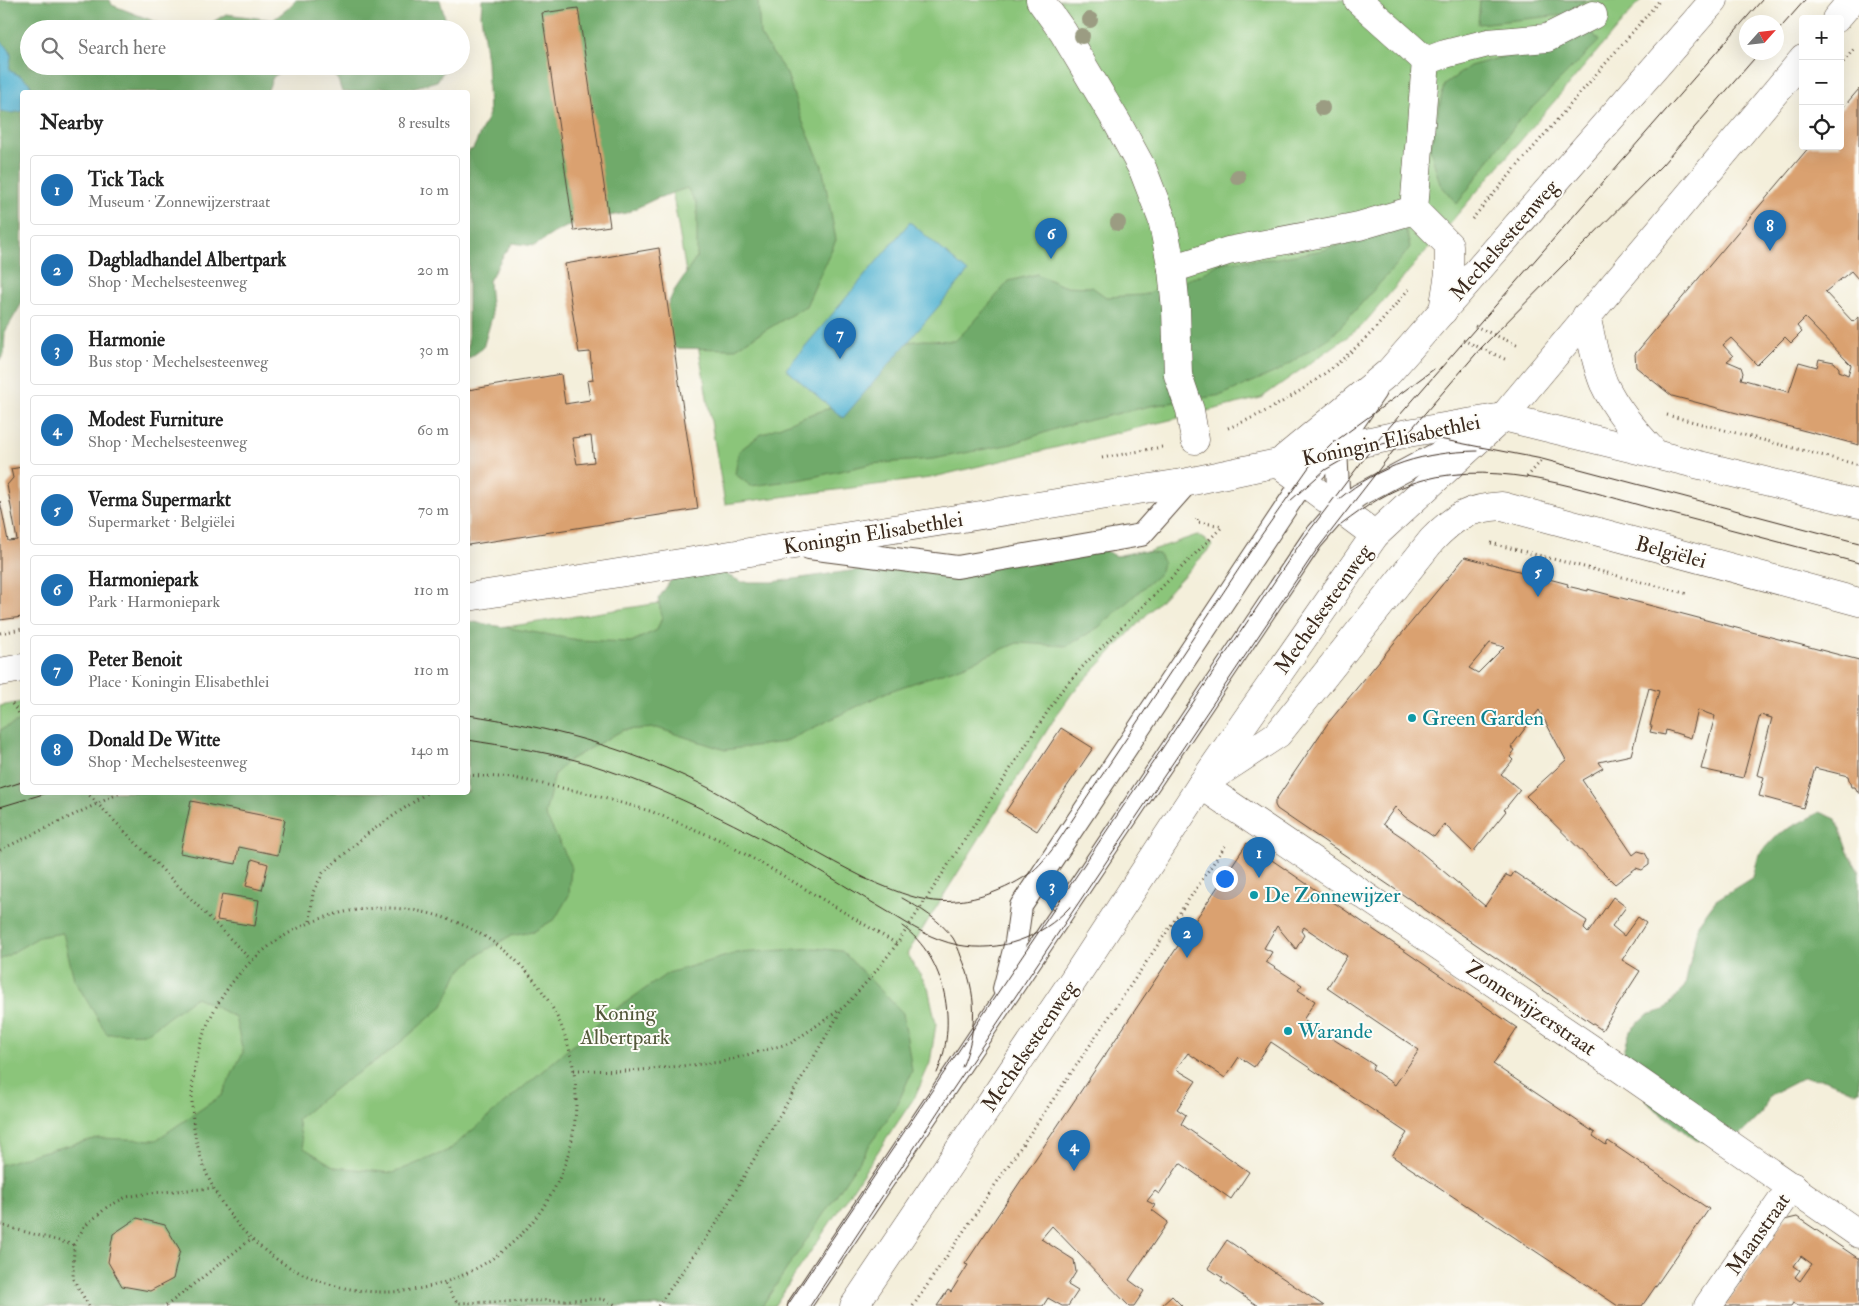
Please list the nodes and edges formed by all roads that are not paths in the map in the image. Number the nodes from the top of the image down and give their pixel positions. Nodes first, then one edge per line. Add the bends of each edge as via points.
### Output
1 (1040, 0) edge
2 (1358, 0) edge
3 (1714, 0) edge
4 (1852, 0) edge
5 (1593, 15) dead end
6 (1839, 15) edge
7 (1802, 60) edge
8 (1426, 61) junction
9 (1414, 210) junction
10 (1172, 269) junction
11 (1586, 316) junction
12 (1436, 318) junction
13 (1389, 372) junction
14 (1503, 417) junction
15 (1195, 440) road end
16 (1336, 448) junction
17 (1655, 453) junction
18 (1278, 464) junction
19 (1188, 482) junction
20 (1303, 482) junction
21 (1859, 504) edge
22 (1493, 507) joint
23 (1339, 509) junction
24 (1375, 536) junction
25 (791, 546) junction
26 (470, 598) edge
27 (1859, 602) edge
28 (20, 668) edge
29 (0, 672) edge
30 (1201, 785) junction
31 (1001, 1003) junction
32 (1792, 1186) junction
33 (1859, 1234) edge
34 (798, 1306) edge
35 (854, 1306) edge
36 (1708, 1306) edge

1 - 10 street via 1073,49 1143,170 1162,219
2 - 8 street
3 - 12 street, Mechelsesteenweg
4 - 6 street
5 - 8 street via 1546,38 1488,43
7 - 11 street, Mechelsesteenweg
8 - 9 street
9 - 10 street via 1359,226 1228,251
9 - 12 street via 1449,245 1449,273
10 - 15 street via 1178,375 1190,410
11 - 14 street, Mechelsesteenweg
11 - 17 street via 1604,384 1636,433
12 - 13 street, Mechelsesteenweg
13 - 16 lane
13 - 18 street, Mechelsesteenweg
14 - 16 street, Koningin Elisabethlei
14 - 17 street
14 - 23 lane
14 - 24 street, Mechelsesteenweg
16 - 18 street, Koningin Elisabethlei
16 - 20 lane
16 - 23 lane
17 - 21 street
18 - 19 street, Koningin Elisabethlei
18 - 20 street, Koningin Elisabethlei
19 - 25 street, Koningin Elisabethlei
19 - 25 lane via 1141,535 957,567
20 - 23 street, Koningin Elisabethlei
20 - 31 lane via 1021,906
22 - 27 street, Belgiëlei
22 - 30 street, Mechelsesteenweg via 1464,514 1448,524 1278,734
23 - 24 street, Koningin Elisabethlei
23 - 31 lane via 1312,540
24 - 30 street, Mechelsesteenweg
25 - 26 street, Koningin Elisabethlei
28 - 29 street
30 - 32 street, Zonnewijzerstraat
30 - 35 street, Mechelsesteenweg
31 - 34 lane
32 - 33 street, Zonnewijzerstraat
32 - 36 street, Maanstraat

